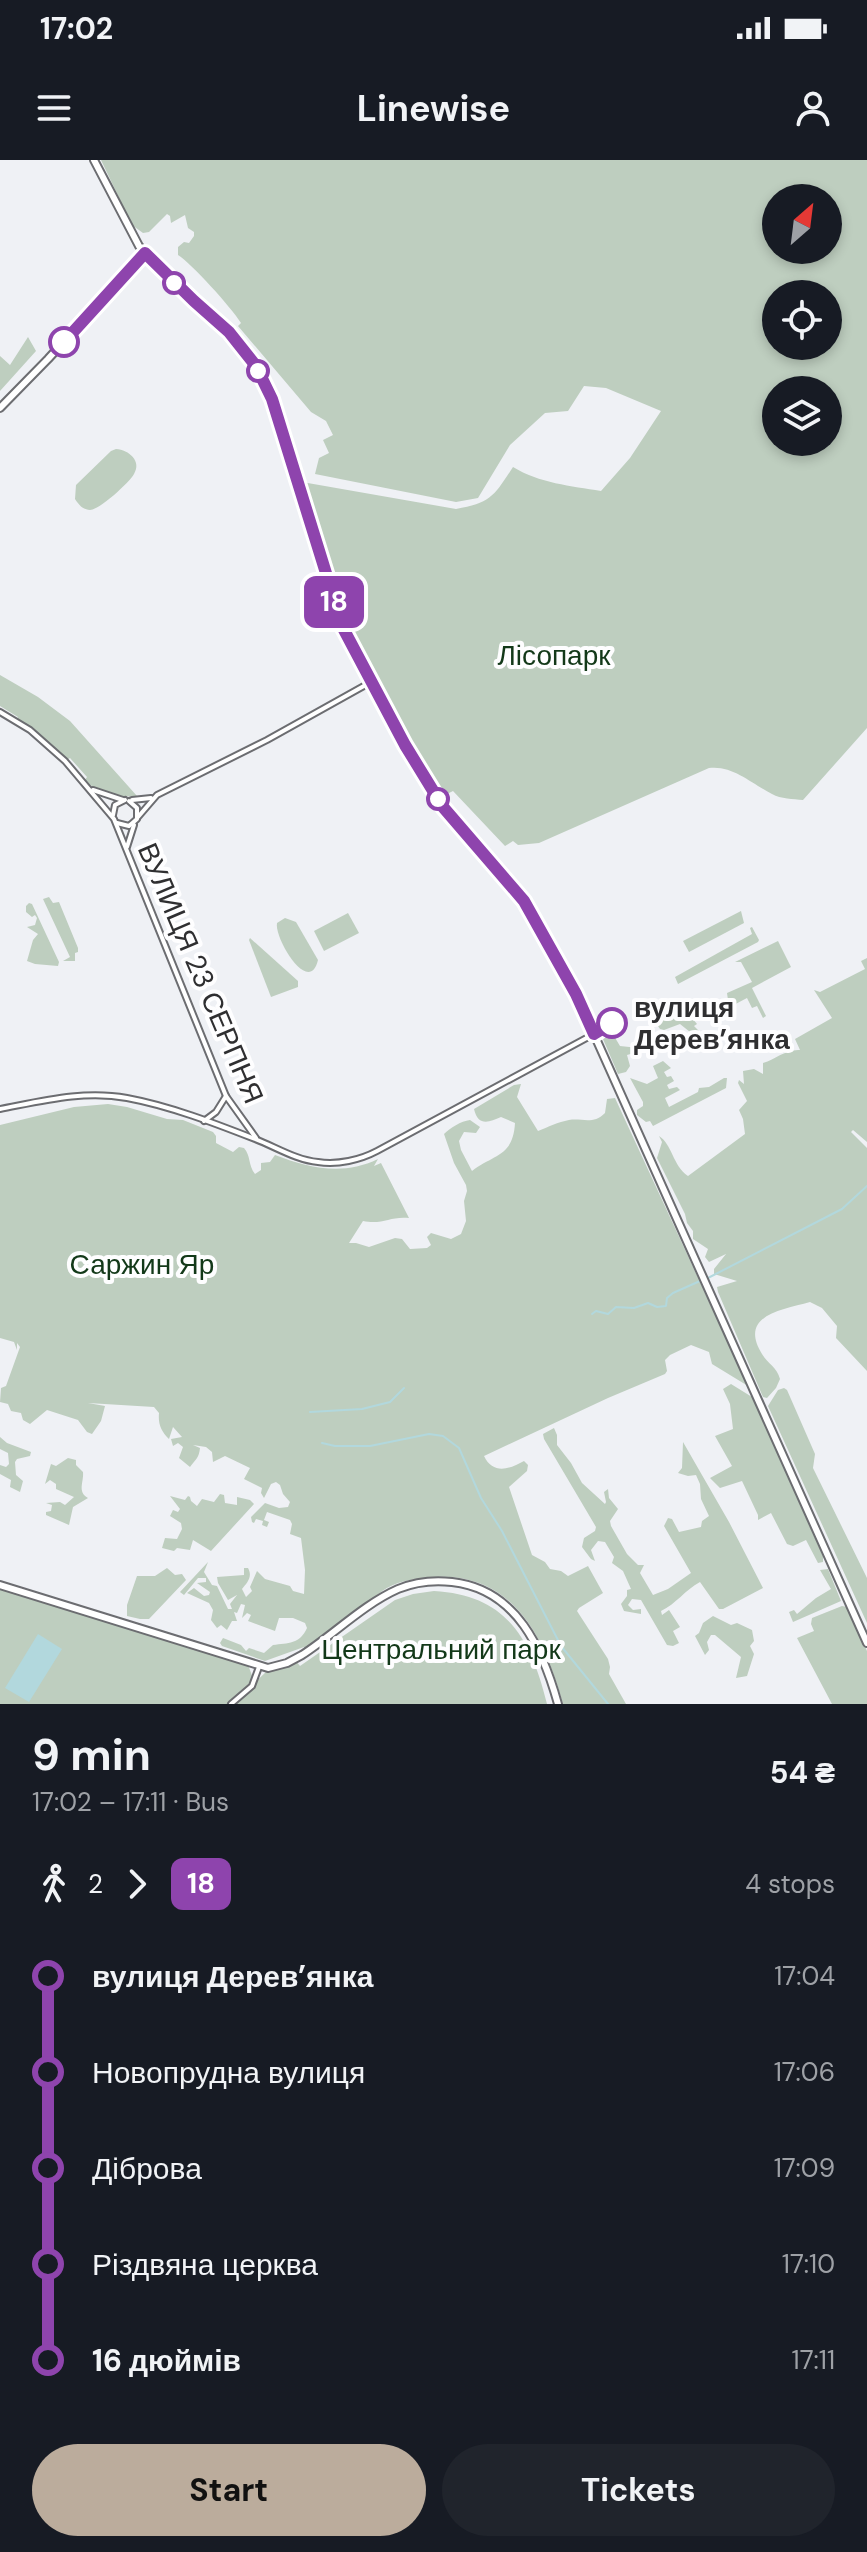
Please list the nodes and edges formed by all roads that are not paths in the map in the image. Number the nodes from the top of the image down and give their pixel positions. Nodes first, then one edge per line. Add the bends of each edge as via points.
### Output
1 (94, 160) edge
2 (145, 253) junction
3 (0, 408) edge
4 (371, 682) junction
5 (0, 712) edge
6 (91, 789) junction
7 (157, 795) junction
8 (127, 800) junction
9 (114, 819) junction
10 (137, 819) junction
11 (127, 849) junction
12 (594, 1034) junction
13 (226, 1096) junction
14 (0, 1109) edge
15 (204, 1121) junction
16 (258, 1140) junction
17 (0, 1585) edge
18 (867, 1643) edge
19 (259, 1667) junction
20 (231, 1704) edge
21 (558, 1704) edge

1 - 2 main road
2 - 3 main road
2 - 4 main road via 229,332 266,385 340,622
4 - 7 street
4 - 12 main road via 443,807 524,901
5 - 6 street, ВУЛИЦЯ 23 СЕРПНЯ via 47,744
6 - 8 street, ВУЛИЦЯ 23 СЕРПНЯ
6 - 9 street, ВУЛИЦЯ 23 СЕРПНЯ
7 - 8 street, ВУЛИЦЯ 23 СЕРПНЯ
7 - 10 street
8 - 9 street, ВУЛИЦЯ 23 СЕРПНЯ via 115,805
8 - 10 street, ВУЛИЦЯ 23 СЕРПНЯ via 136,806
9 - 10 street, ВУЛИЦЯ 23 СЕРПНЯ via 126,826
9 - 11 street, ВУЛИЦЯ 23 СЕРПНЯ
10 - 11 street
11 - 13 street, ВУЛИЦЯ 23 СЕРПНЯ
12 - 16 street via 366,1157 330,1163 304,1160
12 - 18 main road
13 - 15 street
13 - 16 street, ВУЛИЦЯ 23 СЕРПНЯ
14 - 15 street via 102,1095 144,1101
15 - 16 street
17 - 19 main road
19 - 20 street via 253,1684
19 - 21 main road via 302,1655 395,1591 417,1583 458,1583 495,1597 523,1623 544,1659

